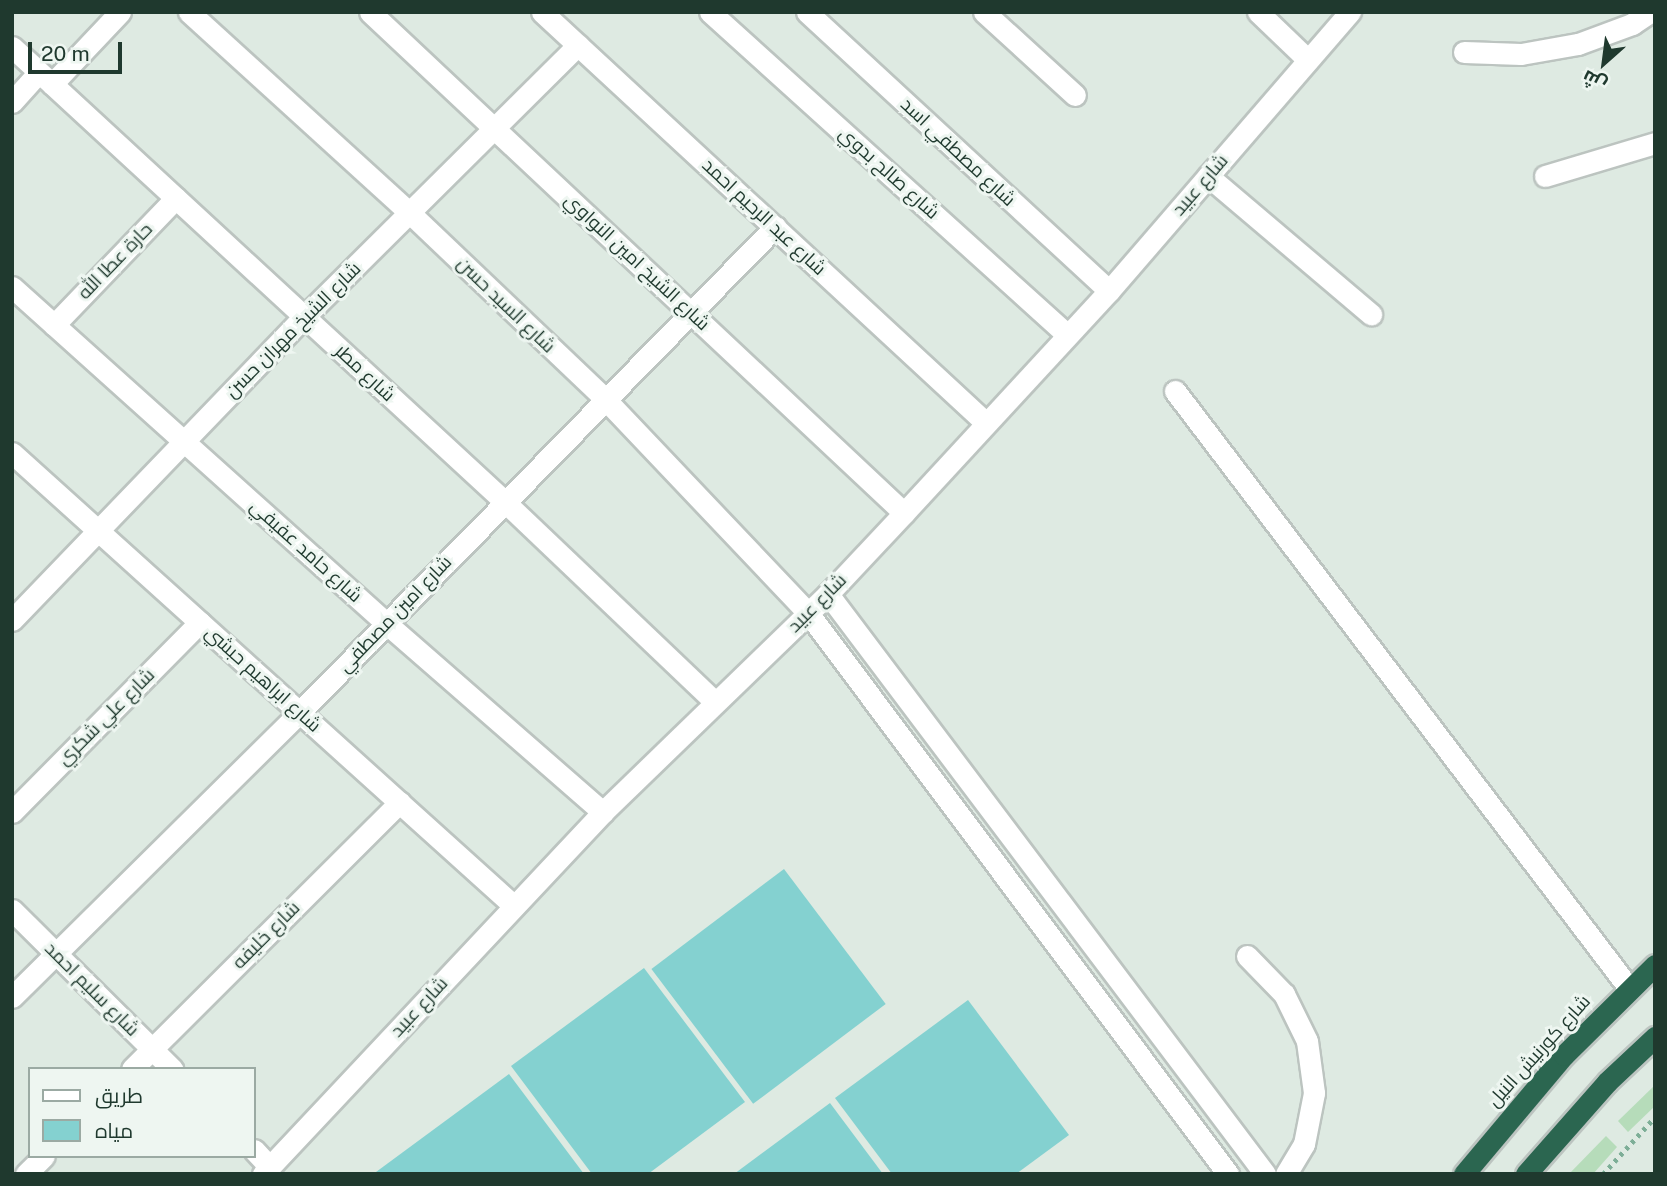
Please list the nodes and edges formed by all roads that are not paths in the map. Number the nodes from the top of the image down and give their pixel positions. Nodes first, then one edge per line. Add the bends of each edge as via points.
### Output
1 (120, 12) edge
2 (190, 12) edge
3 (370, 12) edge
4 (542, 12) edge
5 (710, 12) edge
6 (807, 12) edge
7 (984, 12) edge
8 (1258, 12) edge
9 (1350, 12) edge
10 (1650, 12) edge
11 (578, 45) junction
12 (12, 47) edge
13 (1464, 52) dead end
14 (1308, 60) junction
15 (46, 78) junction
16 (1075, 95) dead end
17 (12, 102) edge
18 (495, 129) junction
19 (1655, 143) edge
20 (1208, 176) junction
21 (1545, 176) dead end
22 (176, 198) junction
23 (411, 214) junction
24 (775, 227) junction
25 (12, 287) edge
26 (1109, 291) junction
27 (693, 314) junction
28 (1371, 314) dead end
29 (304, 317) junction
30 (54, 325) junction
31 (1068, 335) junction
32 (1175, 391) dead end
33 (606, 400) junction
34 (986, 423) junction
35 (183, 440) junction
36 (12, 453) edge
37 (505, 502) junction
38 (904, 513) junction
39 (100, 531) junction
40 (828, 594) junction
41 (808, 613) junction
42 (12, 620) edge
43 (200, 622) junction
44 (386, 624) junction
45 (715, 702) junction
46 (300, 712) junction
47 (400, 802) junction
48 (12, 812) edge
49 (603, 812) junction
50 (514, 906) junction
51 (12, 910) edge
52 (57, 954) junction
53 (1247, 956) dead end
54 (1655, 965) edge
55 (1629, 988) junction
56 (12, 997) edge
57 (1655, 1037) edge
58 (152, 1049) junction
59 (134, 1067) edge
60 (170, 1067) edge
61 (256, 1153) edge
62 (42, 1158) edge
63 (266, 1170) edge
64 (26, 1174) edge
65 (1228, 1174) edge
66 (1265, 1174) edge
67 (1286, 1174) edge
68 (1464, 1174) edge
69 (1526, 1174) edge

1 - 15 street
2 - 23 street, شارع السيد حسن
3 - 18 street, شارع الشيخ امين النواوي
4 - 11 street, شارع عبد الرحيم احمد
5 - 31 street, شارع صالح بدوي
6 - 26 street, شارع مصطفي اسد
7 - 16 street
8 - 14 street
9 - 14 street, شارع عبيد
10 - 13 street via 1578,44 1521,54
11 - 18 street, شارع الشيخ مهران حسن
11 - 24 street, شارع عبد الرحيم احمد
12 - 15 street, شارع مطر
14 - 20 street, شارع عبيد
15 - 17 street
15 - 22 street, شارع مطر
18 - 23 street, شارع الشيخ مهران حسن
18 - 27 street, شارع الشيخ امين النواوي
19 - 21 street
20 - 26 street, شارع عبيد
20 - 28 street
22 - 29 street, شارع مطر
22 - 30 street, حارة عطا الله
23 - 29 street, شارع الشيخ مهران حسن
23 - 33 street, شارع السيد حسن
24 - 27 street, شارع امين مصطفي
24 - 34 street, شارع عبد الرحيم احمد
25 - 30 street, شارع حامد عفيفي
26 - 31 street, شارع عبيد
27 - 33 street, شارع امين مصطفي
27 - 38 street, شارع الشيخ امين النواوي
29 - 35 street, شارع الشيخ مهران حسن
29 - 37 street, شارع مطر
30 - 35 street, شارع حامد عفيفي
31 - 34 street, شارع عبيد
32 - 55 street
33 - 37 street, شارع امين مصطفي
33 - 41 street, شارع السيد حسن
34 - 38 street, شارع عبيد
35 - 39 street, شارع الشيخ مهران حسن
35 - 44 street, شارع حامد عفيفي
36 - 39 street, شارع ابراهيم حبشي
37 - 44 street, شارع امين مصطفي
37 - 45 street, شارع مطر
38 - 40 street, شارع عبيد
39 - 42 street, شارع الشيخ مهران حسن
39 - 43 street, شارع ابراهيم حبشي
40 - 41 street, شارع عبيد
40 - 66 street
41 - 45 street, شارع عبيد
41 - 65 street, شارع السيد حسن
43 - 46 street, شارع ابراهيم حبشي
43 - 48 street, شارع علي شكري
44 - 46 street, شارع امين مصطفي
44 - 49 street, شارع حامد عفيفي
45 - 49 street, شارع عبيد
46 - 47 street, شارع ابراهيم حبشي
46 - 52 street, شارع امين مصطفي
47 - 50 street, شارع ابراهيم حبشي
47 - 58 street, شارع خليفه
49 - 50 street, شارع عبيد
50 - 63 street, شارع عبيد
51 - 52 street, شارع سليم احمد
52 - 56 street, شارع امين مصطفي
52 - 58 street, شارع سليم احمد
53 - 67 street via 1284,994 1307,1041 1314,1093 1304,1144
54 - 55 highway, شارع كورنيش النيل
55 - 68 highway, شارع كورنيش النيل via 1564,1055
57 - 69 highway via 1607,1082
58 - 59 street, شارع خليفه
58 - 60 street, شارع سليم احمد
61 - 63 street
62 - 64 street

